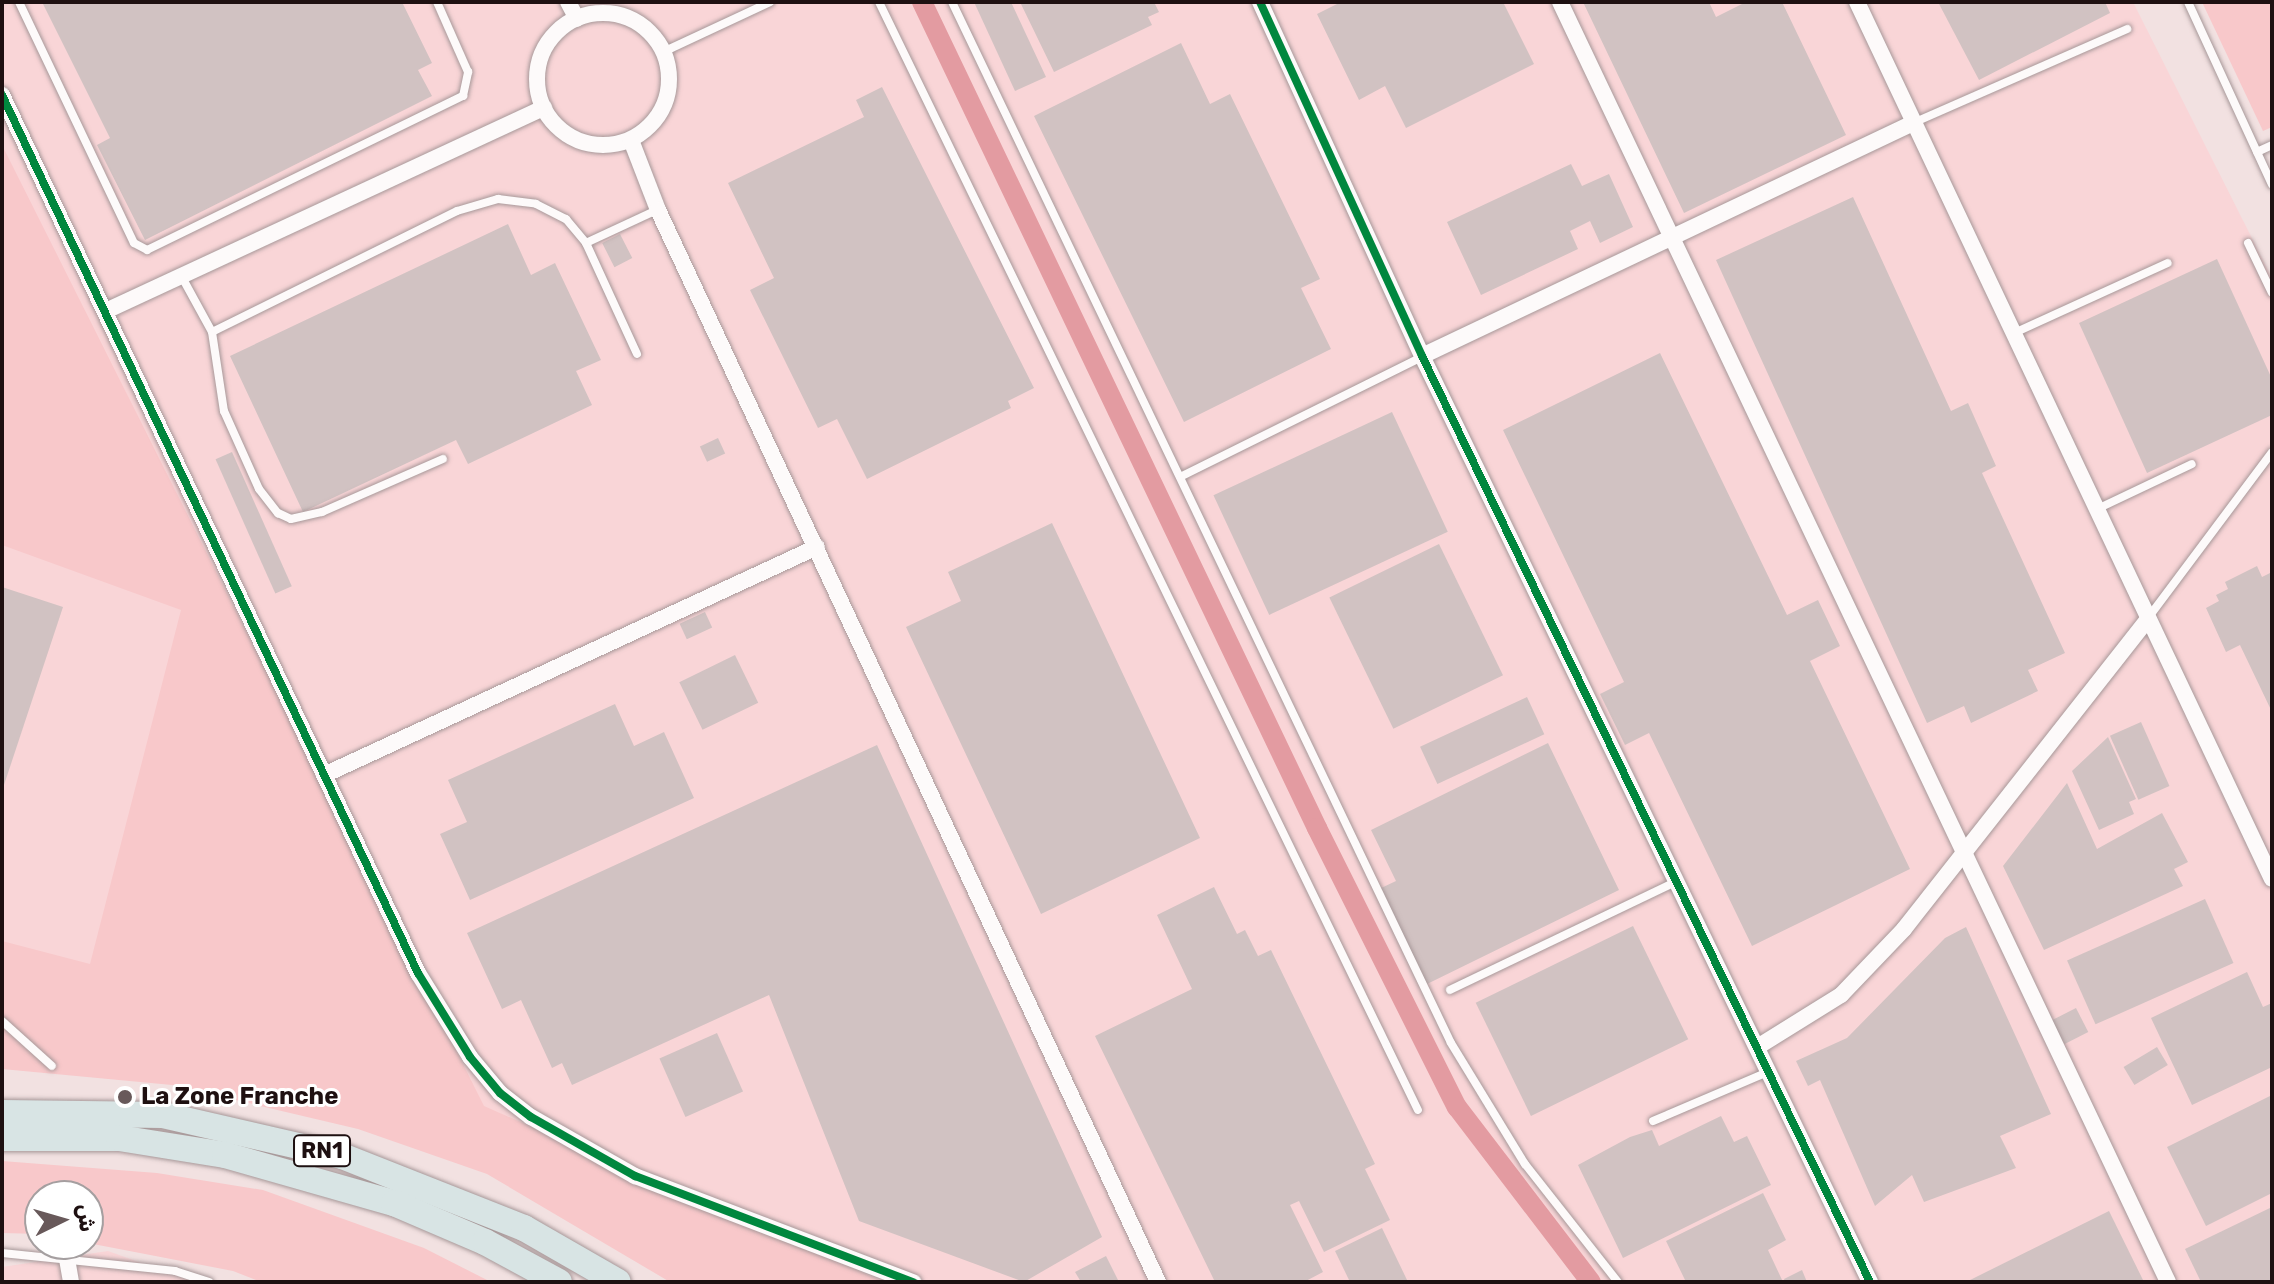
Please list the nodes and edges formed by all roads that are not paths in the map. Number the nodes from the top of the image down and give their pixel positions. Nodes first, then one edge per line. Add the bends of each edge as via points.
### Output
1 (19, 2) edge
2 (437, 2) edge
3 (568, 2) edge
4 (770, 2) edge
5 (879, 2) edge
6 (952, 2) edge
7 (1260, 2) edge
8 (1560, 2) edge
9 (1857, 2) edge
10 (2188, 2) edge
11 (577, 19) junction
12 (2127, 29) dead end
13 (663, 52) junction
14 (2, 95) edge
15 (544, 108) junction
16 (1913, 123) junction
17 (631, 140) junction
18 (2272, 145) edge
19 (2257, 152) junction
20 (2272, 185) edge
21 (658, 210) junction
22 (1672, 240) junction
23 (586, 243) junction
24 (2248, 243) dead end
25 (2168, 263) dead end
26 (183, 279) junction
27 (2272, 293) edge
28 (106, 311) junction
29 (212, 332) junction
30 (2012, 334) junction
31 (637, 354) dead end
32 (1422, 356) junction
33 (2272, 452) edge
34 (443, 459) dead end
35 (2192, 464) dead end
36 (1182, 476) junction
37 (2095, 510) junction
38 (817, 547) junction
39 (2147, 620) junction
40 (324, 775) junction
41 (1963, 854) junction
42 (2270, 872) edge
43 (1679, 881) junction
44 (1450, 990) dead end
45 (2, 1021) edge
46 (1759, 1046) junction
47 (52, 1066) dead end
48 (1771, 1070) junction
49 (1418, 1110) dead end
50 (2, 1113) edge
51 (1653, 1121) dead end
52 (2, 1138) edge
53 (2, 1253) edge
54 (24, 1255) edge
55 (67, 1260) edge
56 (76, 1260) edge
57 (71, 1282) edge
58 (209, 1282) edge
59 (559, 1282) edge
60 (618, 1282) edge
61 (913, 1282) edge
62 (1158, 1282) edge
63 (1618, 1282) edge
64 (1870, 1282) edge
65 (2168, 1282) edge

1 - 2 lane via 134,243 147,250 463,96 468,72
3 - 11 street
4 - 13 lane
5 - 49 lane
6 - 36 lane
7 - 32 street
8 - 22 street
9 - 16 street
10 - 19 lane
11 - 13 street via 617,14 644,28
11 - 15 street via 544,49 538,79
12 - 16 lane
13 - 17 street via 668,93 661,112
14 - 28 street
15 - 17 street via 566,134 581,142
15 - 26 street
16 - 22 street
16 - 30 street
17 - 21 street
18 - 19 lane
19 - 20 lane
21 - 23 lane
21 - 38 street
22 - 32 street
22 - 41 street
23 - 29 lane via 566,219 536,204 482,201
23 - 31 lane
24 - 27 lane
25 - 30 lane
26 - 28 street
26 - 29 lane
28 - 40 street
29 - 34 lane via 224,411 259,489 278,513 291,519 322,512
30 - 37 street
32 - 36 lane
32 - 43 street
33 - 39 lane
35 - 37 lane
36 - 63 lane via 1451,1043 1525,1164
37 - 39 street
38 - 40 street
38 - 62 street
39 - 41 street
39 - 42 street
40 - 61 street via 418,973 470,1057 500,1093 560,1138 635,1176
41 - 46 street via 1904,929 1841,995
41 - 65 street
43 - 44 lane
43 - 46 street
45 - 47 lane
46 - 48 street
48 - 51 lane
48 - 64 street
50 - 60 highway, RN1 via 163,1115 329,1153 524,1228
52 - 59 highway, RN1 via 119,1138 239,1159 394,1203 485,1242
53 - 54 lane
55 - 57 street
56 - 58 lane via 175,1271

